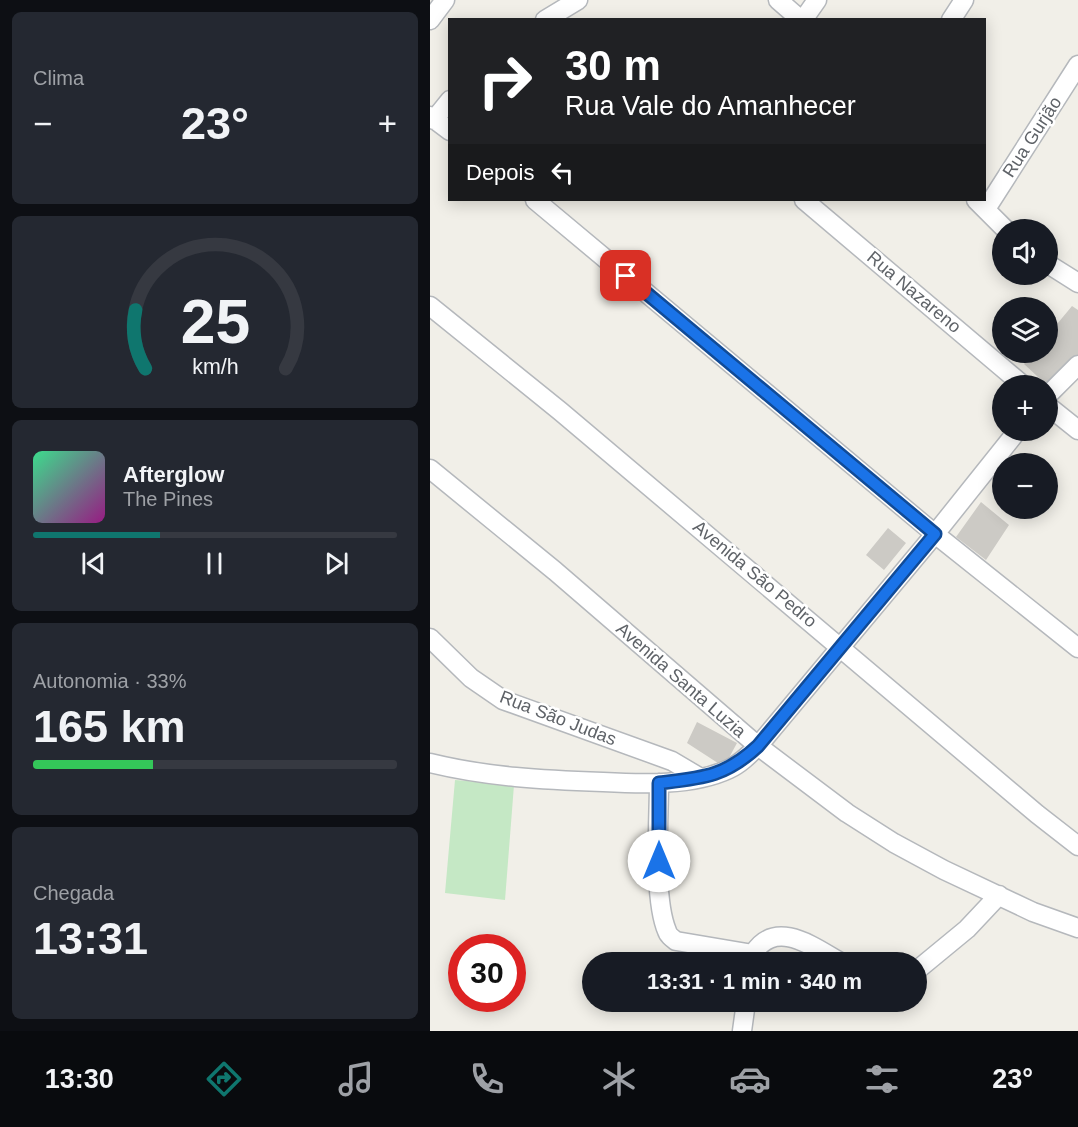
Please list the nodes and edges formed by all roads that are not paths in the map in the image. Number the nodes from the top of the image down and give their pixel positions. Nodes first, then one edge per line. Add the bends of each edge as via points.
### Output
1 (445, 0) edge
2 (578, 0) edge
3 (778, 0) edge
4 (817, 0) edge
5 (964, 0) edge
6 (548, 18) edge
7 (800, 18) edge
8 (804, 18) edge
9 (952, 18) edge
10 (430, 20) edge
11 (1078, 65) edge
12 (448, 102) edge
13 (432, 118) edge
14 (448, 130) edge
15 (986, 197) edge
16 (536, 201) edge
17 (805, 201) edge
18 (981, 204) edge
19 (995, 219) edge
20 (1058, 270) edge
21 (1078, 283) edge
22 (430, 306) edge
23 (1078, 365) edge
24 (1011, 375) edge
25 (1058, 385) edge
26 (1058, 414) edge
27 (1078, 430) edge
28 (1009, 441) edge
29 (430, 469) edge
30 (935, 534) junction
31 (430, 638) edge
32 (841, 647) junction
33 (1078, 648) edge
34 (758, 746) junction
35 (430, 763) edge
36 (699, 777) junction
37 (659, 783) junction
38 (1078, 846) edge
39 (999, 895) junction
40 (1078, 928) edge
41 (725, 952) edge
42 (755, 952) edge
43 (822, 952) edge
44 (927, 962) edge
45 (745, 1012) edge
46 (742, 1031) edge

1 - 10 street
2 - 6 street
3 - 7 street
4 - 8 street
5 - 9 street
11 - 15 street, Rua Gurjão
12 - 13 street
13 - 14 street
16 - 30 street
17 - 24 street, Rua Nazareno
18 - 19 street
20 - 21 street
22 - 32 street, Avenida São Pedro
23 - 25 street
26 - 27 street
28 - 30 street
29 - 34 street, Avenida Santa Luzia
30 - 32 street
30 - 33 street
31 - 36 street, Rua São Judas via 471,678 504,700 672,760
32 - 34 street
32 - 38 street, Avenida São Pedro
34 - 36 street via 730,769
34 - 39 street, Avenida Santa Luzia via 894,843
35 - 37 street via 528,778
36 - 37 street
37 - 41 street via 659,881 667,933 676,941
39 - 40 street, Avenida Santa Luzia
39 - 44 street
42 - 43 street via 767,939 794,937
45 - 46 street

